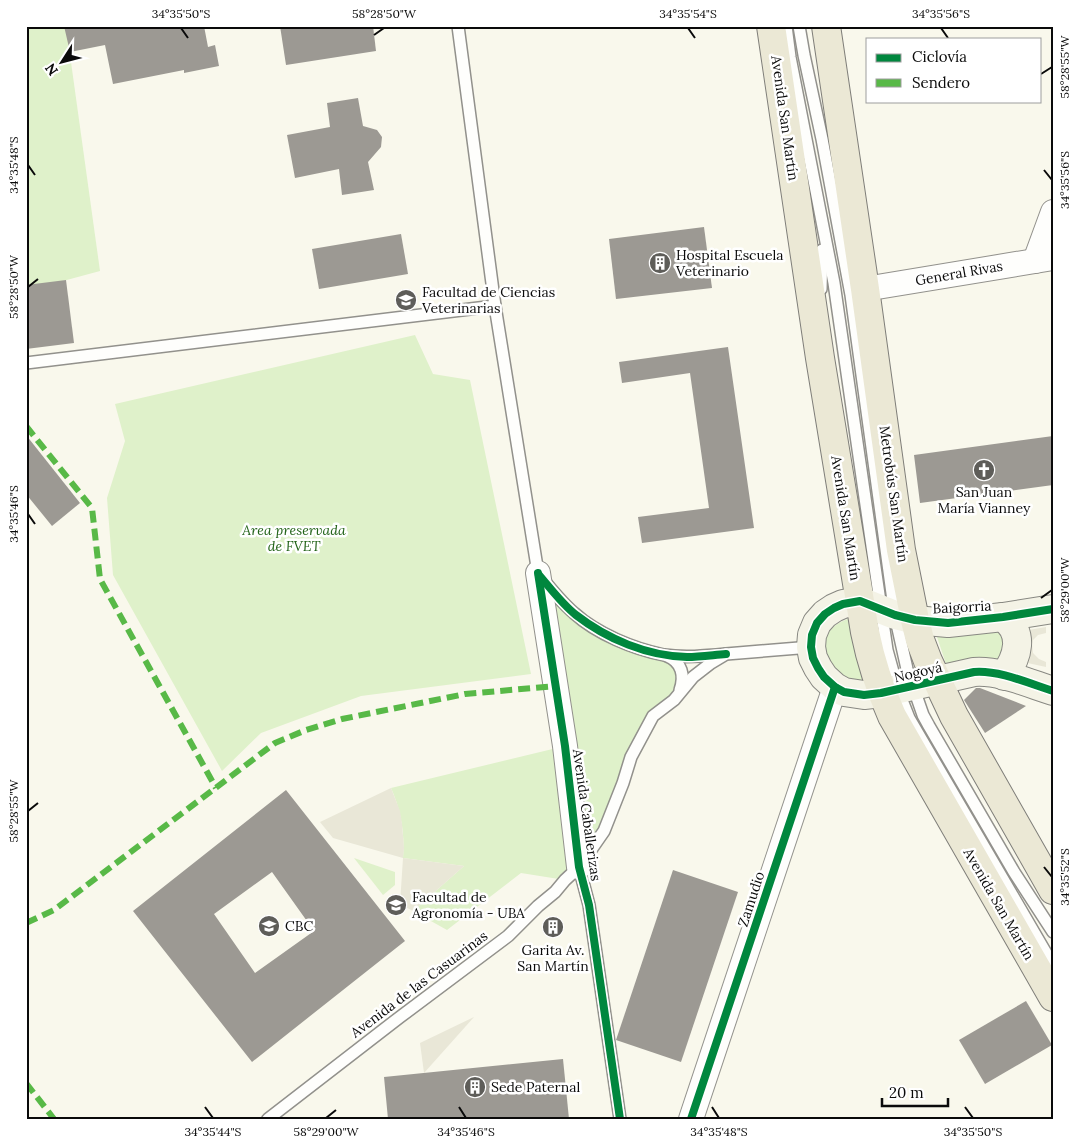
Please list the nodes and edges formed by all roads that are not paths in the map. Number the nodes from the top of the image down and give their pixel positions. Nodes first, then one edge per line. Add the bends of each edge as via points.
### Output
1 (458, 26) edge
2 (771, 26) edge
3 (786, 26) edge
4 (799, 26) edge
5 (826, 26) edge
6 (1053, 212) edge
7 (822, 226) junction
8 (1044, 259) edge
9 (865, 289) junction
10 (495, 306) junction
11 (820, 358) junction
12 (26, 363) edge
13 (538, 573) junction
14 (1053, 609) edge
15 (888, 611) junction
16 (1003, 617) junction
17 (801, 648) junction
18 (726, 654) junction
19 (665, 655) junction
20 (1004, 676) junction
21 (835, 687) junction
22 (907, 687) junction
23 (1053, 691) edge
24 (680, 692) junction
25 (579, 867) junction
26 (1053, 890) edge
27 (1053, 932) edge
28 (1053, 965) edge
29 (1053, 997) edge
30 (268, 1119) edge
31 (620, 1119) edge
32 (691, 1119) edge

1 - 10 lane
2 - 11 main road, Avenida San Martín
3 - 7 lane, Metrobús San Martín
4 - 15 lane, Metrobús San Martín via 851,295
5 - 9 main road, Avenida San Martín
6 - 8 street
7 - 11 lane, Metrobús San Martín
7 - 15 lane, Metrobús San Martín
8 - 9 street, General Rivas
9 - 15 main road, Avenida San Martín via 901,550
10 - 12 lane
10 - 13 lane
11 - 15 main road, Avenida San Martín via 852,558
13 - 19 lane via 556,596 599,631
13 - 25 street, Avenida Caballerizas via 565,746
14 - 16 street, Baigorria
15 - 16 street, Baigorria via 948,623
15 - 17 street, Baigorria via 843,604 825,614
15 - 22 main road, Avenida San Martín via 920,640
15 - 22 main road, Avenida San Martín via 865,632 872,663
16 - 20 street via 1013,627 1018,645 1016,656
17 - 18 lane, Avenida de las Casuarinas
17 - 21 street
18 - 19 lane
18 - 24 lane, Avenida de las Casuarinas via 693,677
19 - 24 lane via 676,662 683,675
20 - 22 street, Nogoyá via 974,672
20 - 23 street, Nogoyá
21 - 22 street, Nogoyá via 864,695
21 - 32 street, Zamudio
22 - 26 main road, Avenida San Martín via 954,716
22 - 27 lane via 1014,872
22 - 28 lane via 909,718
22 - 29 main road, Avenida San Martín via 892,716
24 - 25 lane, Avenida de las Casuarinas via 653,716 631,757 604,830
25 - 30 lane, Avenida de las Casuarinas via 508,936
25 - 31 lane, Avenida Caballerizas via 589,905

